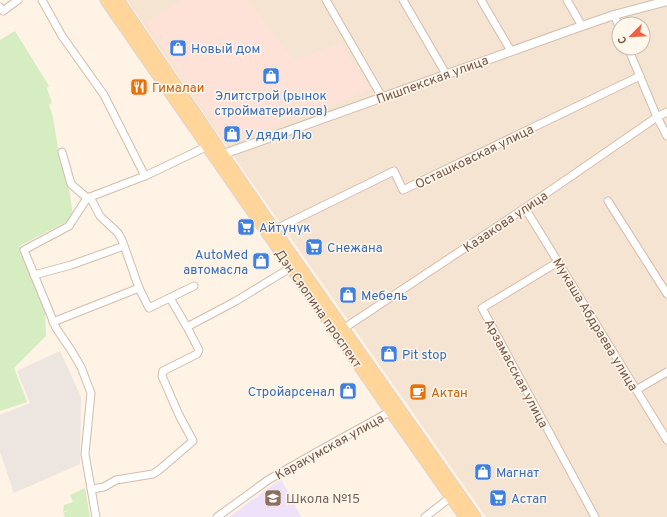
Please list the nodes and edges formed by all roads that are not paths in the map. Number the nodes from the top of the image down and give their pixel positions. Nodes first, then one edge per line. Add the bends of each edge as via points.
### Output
1 (18, 0) edge
2 (42, 0) edge
3 (106, 0) edge
4 (118, 0) edge
5 (326, 0) edge
6 (402, 0) edge
7 (481, 0) edge
8 (567, 0) edge
9 (667, 1) edge
10 (649, 3) edge
11 (0, 7) edge
12 (614, 15) joint
13 (582, 26) junction
14 (511, 51) junction
15 (631, 56) edge
16 (446, 74) junction
17 (640, 76) junction
18 (382, 97) junction
19 (667, 112) edge
20 (657, 117) junction
21 (667, 136) edge
22 (208, 146) junction
23 (62, 152) dead end
24 (219, 156) junction
25 (145, 176) junction
26 (88, 197) junction
27 (608, 201) dead end
28 (525, 208) junction
29 (274, 230) junction
30 (124, 246) junction
31 (558, 262) junction
32 (295, 265) junction
33 (34, 275) junction
34 (194, 286) dead end
35 (139, 288) junction
36 (667, 294) edge
37 (170, 298) junction
38 (53, 322) junction
39 (188, 328) junction
40 (343, 329) junction
41 (667, 372) edge
42 (636, 390) junction
43 (397, 408) junction
44 (667, 440) edge
45 (92, 489) junction
46 (451, 497) junction
47 (96, 517) edge
48 (217, 517) edge
49 (425, 517) edge
50 (466, 517) edge
51 (475, 517) edge
52 (595, 517) edge

1 - 11 street via 3,11
2 - 25 street via 62,36 104,94
3 - 22 main road, Дэн Сяопина проспект
4 - 24 main road, Дэн Сяопина проспект
5 - 18 street
6 - 16 street
7 - 14 street
8 - 13 street
9 - 10 street, Пишпекская улица
10 - 12 street, Пишпекская улица
12 - 13 street, Пишпекская улица
13 - 14 street, Пишпекская улица
14 - 16 street, Пишпекская улица
15 - 17 street
16 - 18 street, Пишпекская улица
17 - 20 street
17 - 29 street, Осташковская улица via 403,190 394,170
18 - 24 street, Пишпекская улица
19 - 20 street, Казакова улица
20 - 21 street
20 - 28 street, Казакова улица
22 - 24 main road, Дэн Сяопина проспект
22 - 25 street
23 - 26 street via 71,184
24 - 29 main road, Дэн Сяопина проспект
24 - 32 main road, Дэн Сяопина проспект
25 - 26 street
26 - 30 street via 100,216 118,233
26 - 33 street via 69,226 24,250
27 - 36 street
28 - 31 street, Мукаша Абдраева улица
28 - 40 street, Казакова улица
29 - 32 main road, Дэн Сяопина проспект
30 - 33 street
30 - 35 street
31 - 42 street, Мукаша Абдраева улица
31 - 52 street, Арзамасская улица via 482,308
32 - 39 street
32 - 40 main road, Дэн Сяопина проспект
32 - 43 main road, Дэн Сяопина проспект
33 - 38 street
34 - 37 street
35 - 37 street via 149,308
35 - 38 street
37 - 39 street
38 - 45 street via 81,367 91,393 85,454
39 - 45 street via 199,350 197,354 163,372 162,376 193,441 153,474 116,480 104,487
40 - 43 main road, Дэн Сяопина проспект
41 - 42 street
42 - 44 street, Мукаша Абдраева улица
43 - 46 main road, Дэн Сяопина проспект
43 - 48 street, Каракумская улица via 276,475
43 - 51 main road, Дэн Сяопина проспект
45 - 47 street
46 - 49 street
46 - 50 main road, Дэн Сяопина проспект

